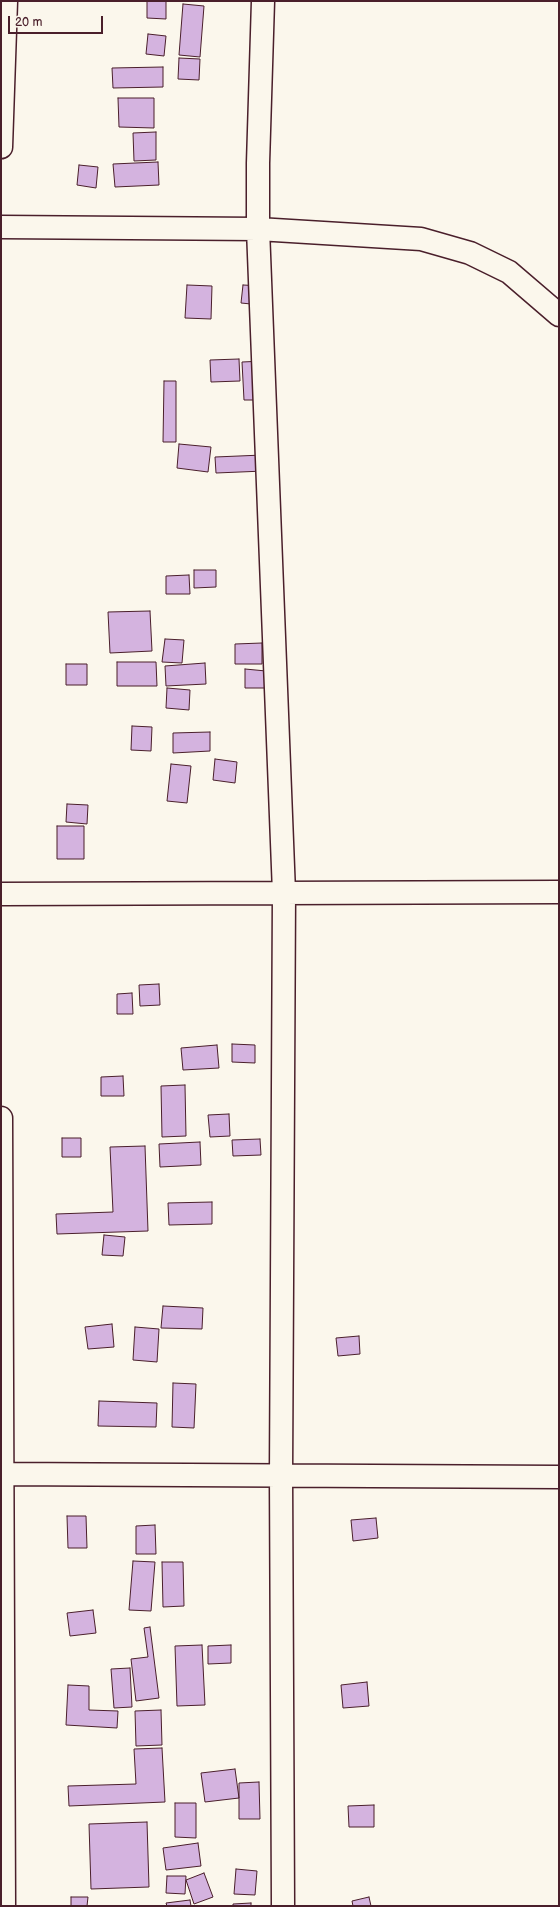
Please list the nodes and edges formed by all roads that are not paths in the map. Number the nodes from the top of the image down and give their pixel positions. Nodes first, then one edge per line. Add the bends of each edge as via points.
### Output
1 (6, 1) edge
2 (263, 1) edge
3 (1, 147) edge
4 (1, 227) edge
5 (258, 230) junction
6 (559, 315) edge
7 (559, 892) edge
8 (284, 893) junction
9 (1, 894) edge
10 (1, 1118) edge
11 (2, 1474) edge
12 (281, 1475) junction
13 (559, 1477) edge
14 (4, 1906) edge
15 (283, 1906) edge

1 - 3 street
2 - 5 street
4 - 5 street
5 - 6 street via 421,239 470,253 508,272
5 - 8 street
7 - 8 street
8 - 9 street
8 - 12 street
10 - 11 street
11 - 12 street
11 - 14 street
12 - 13 street
12 - 15 street

